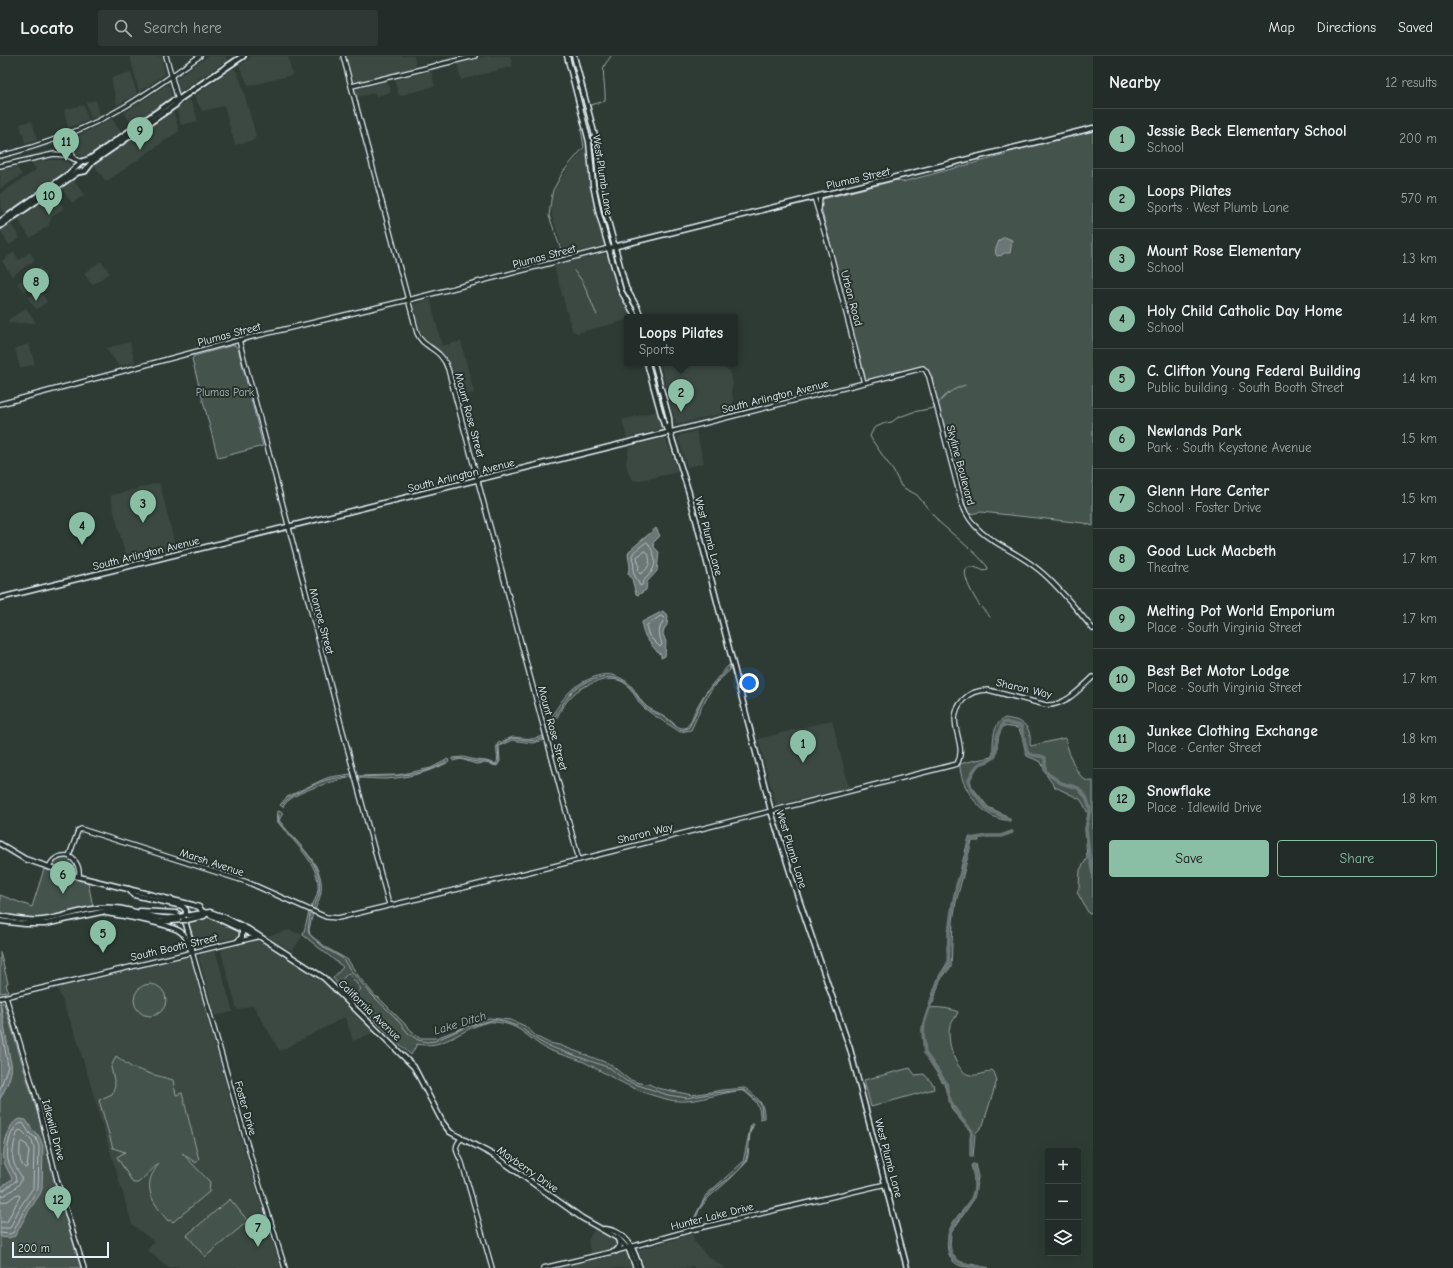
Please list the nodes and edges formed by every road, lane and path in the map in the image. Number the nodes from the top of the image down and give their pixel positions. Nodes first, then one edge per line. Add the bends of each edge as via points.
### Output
1 (166, 56) edge
2 (200, 56) edge
3 (244, 56) edge
4 (344, 56) edge
5 (475, 56) edge
6 (567, 56) edge
7 (574, 56) edge
8 (171, 76) junction
9 (352, 86) junction
10 (178, 100) junction
11 (1093, 128) edge
12 (66, 135) junction
13 (69, 147) junction
14 (61, 154) junction
15 (0, 156) edge
16 (74, 159) junction
17 (81, 163) junction
18 (0, 166) edge
19 (88, 167) junction
20 (82, 172) junction
21 (820, 196) junction
22 (814, 197) junction
23 (821, 218) junction
24 (0, 222) edge
25 (0, 226) edge
26 (615, 247) junction
27 (609, 248) junction
28 (408, 300) junction
29 (634, 314) edge
30 (640, 314) edge
31 (239, 340) junction
32 (649, 366) edge
33 (655, 366) edge
34 (925, 370) joint
35 (864, 383) junction
36 (0, 404) edge
37 (670, 432) junction
38 (478, 480) junction
39 (288, 527) junction
40 (0, 598) edge
41 (1093, 628) edge
42 (1093, 677) edge
43 (771, 811) junction
44 (0, 844) edge
45 (69, 856) junction
46 (579, 860) junction
47 (49, 867) junction
48 (79, 877) junction
49 (129, 889) junction
50 (390, 905) junction
51 (128, 909) junction
52 (97, 912) junction
53 (207, 913) junction
54 (0, 916) edge
55 (183, 918) junction
56 (338, 918) joint
57 (0, 921) edge
58 (242, 929) junction
59 (258, 936) junction
60 (238, 941) junction
61 (192, 952) junction
62 (3, 997) edge
63 (443, 1122) joint
64 (461, 1139) junction
65 (886, 1184) junction
66 (604, 1229) junction
67 (616, 1238) junction
68 (629, 1247) junction
69 (616, 1251) junction
70 (84, 1268) edge
71 (285, 1268) edge
72 (492, 1268) edge
73 (543, 1268) edge
74 (636, 1268) edge
75 (640, 1268) edge
76 (907, 1268) edge

1 - 8 street
2 - 8 street
3 - 10 main road
4 - 9 street, Mount Rose Street
5 - 9 street
6 - 27 main road, West Plumb Lane via 589,142 594,193
7 - 26 main road, West Plumb Lane via 594,132 601,192
8 - 10 street
8 - 12 street via 115,112
9 - 28 street, Mount Rose Street
10 - 17 main road via 90,160
10 - 19 main road via 175,105
11 - 21 main road, Plumas Street
12 - 13 street
12 - 15 street
13 - 14 street
13 - 16 street
14 - 16 street
14 - 18 street
16 - 17 street
17 - 19 main road
17 - 20 main road via 78,169
17 - 24 main road
19 - 20 main road
20 - 25 main road via 78,172
21 - 22 main road, Plumas Street
21 - 23 street, Urban Road
22 - 23 street, Urban Road
22 - 26 main road, Plumas Street
23 - 35 street, Urban Road
26 - 27 main road, Plumas Street
26 - 30 main road, West Plumb Lane via 626,288
27 - 28 street, Plumas Street
27 - 29 main road, West Plumb Lane via 621,290
28 - 31 street, Plumas Street
28 - 38 street, Mount Rose Street via 420,338 440,355 447,365
31 - 36 street, Plumas Street
31 - 39 street, Monroe Street
32 - 37 main road, West Plumb Lane via 664,425
33 - 37 main road, West Plumb Lane via 669,418
34 - 35 street, South Arlington Avenue via 919,368
34 - 41 street, Skyline Boulevard via 968,519 984,535 1044,573
35 - 37 street, South Arlington Avenue
37 - 38 main road, South Arlington Avenue
37 - 43 main road, West Plumb Lane via 689,493
38 - 39 main road, South Arlington Avenue
38 - 46 street, Mount Rose Street
39 - 40 main road, South Arlington Avenue
39 - 50 street, Monroe Street
42 - 43 street, Sharon Way via 1064,702 1055,705 1046,705 994,690 978,690 964,698 955,716 954,726 960,751 956,764
43 - 46 street, Sharon Way
43 - 65 main road, West Plumb Lane via 850,1048
44 - 47 main road, California Avenue via 20,856
45 - 47 street via 58,857
45 - 48 street via 77,863
45 - 56 street, Marsh Avenue via 78,830 81,829 247,882 326,917
46 - 50 street, Sharon Way
47 - 48 main road, California Avenue
48 - 49 main road, California Avenue
49 - 53 main road, California Avenue via 181,901 199,907
49 - 55 main road via 134,895 182,906 186,910
50 - 56 street, Sharon Way
51 - 54 main road via 97,908 37,920
51 - 55 main road via 160,918
51 - 61 main road via 179,914 186,921
52 - 55 main road via 121,912 161,922
52 - 57 main road via 45,924
52 - 61 main road via 120,915 178,930 185,936
53 - 55 main road
53 - 58 main road, California Avenue
53 - 59 main road, California Avenue via 224,917
58 - 59 main road, California Avenue via 253,936
58 - 60 main road via 242,937
59 - 60 street, South Booth Street
59 - 63 main road, California Avenue via 324,978 404,1056 417,1071
60 - 61 street, South Booth Street
61 - 62 street, South Booth Street
61 - 71 street, Foster Drive via 254,1170
62 - 70 street, Idlewild Drive via 38,1103
63 - 64 main road, Mayberry Drive via 450,1132
64 - 66 main road, Mayberry Drive via 495,1156 582,1218
64 - 72 street via 456,1149
65 - 68 street, Hunter Lake Drive
65 - 76 main road, West Plumb Lane
66 - 67 main road, Mayberry Drive
66 - 68 main road, Mayberry Drive via 620,1235 628,1241
67 - 68 main road, Mayberry Drive
67 - 69 main road via 620,1246
68 - 69 street, Hunter Lake Drive
68 - 74 main road, Mayberry Drive
68 - 75 main road, Mayberry Drive
69 - 73 street, Hunter Lake Drive

